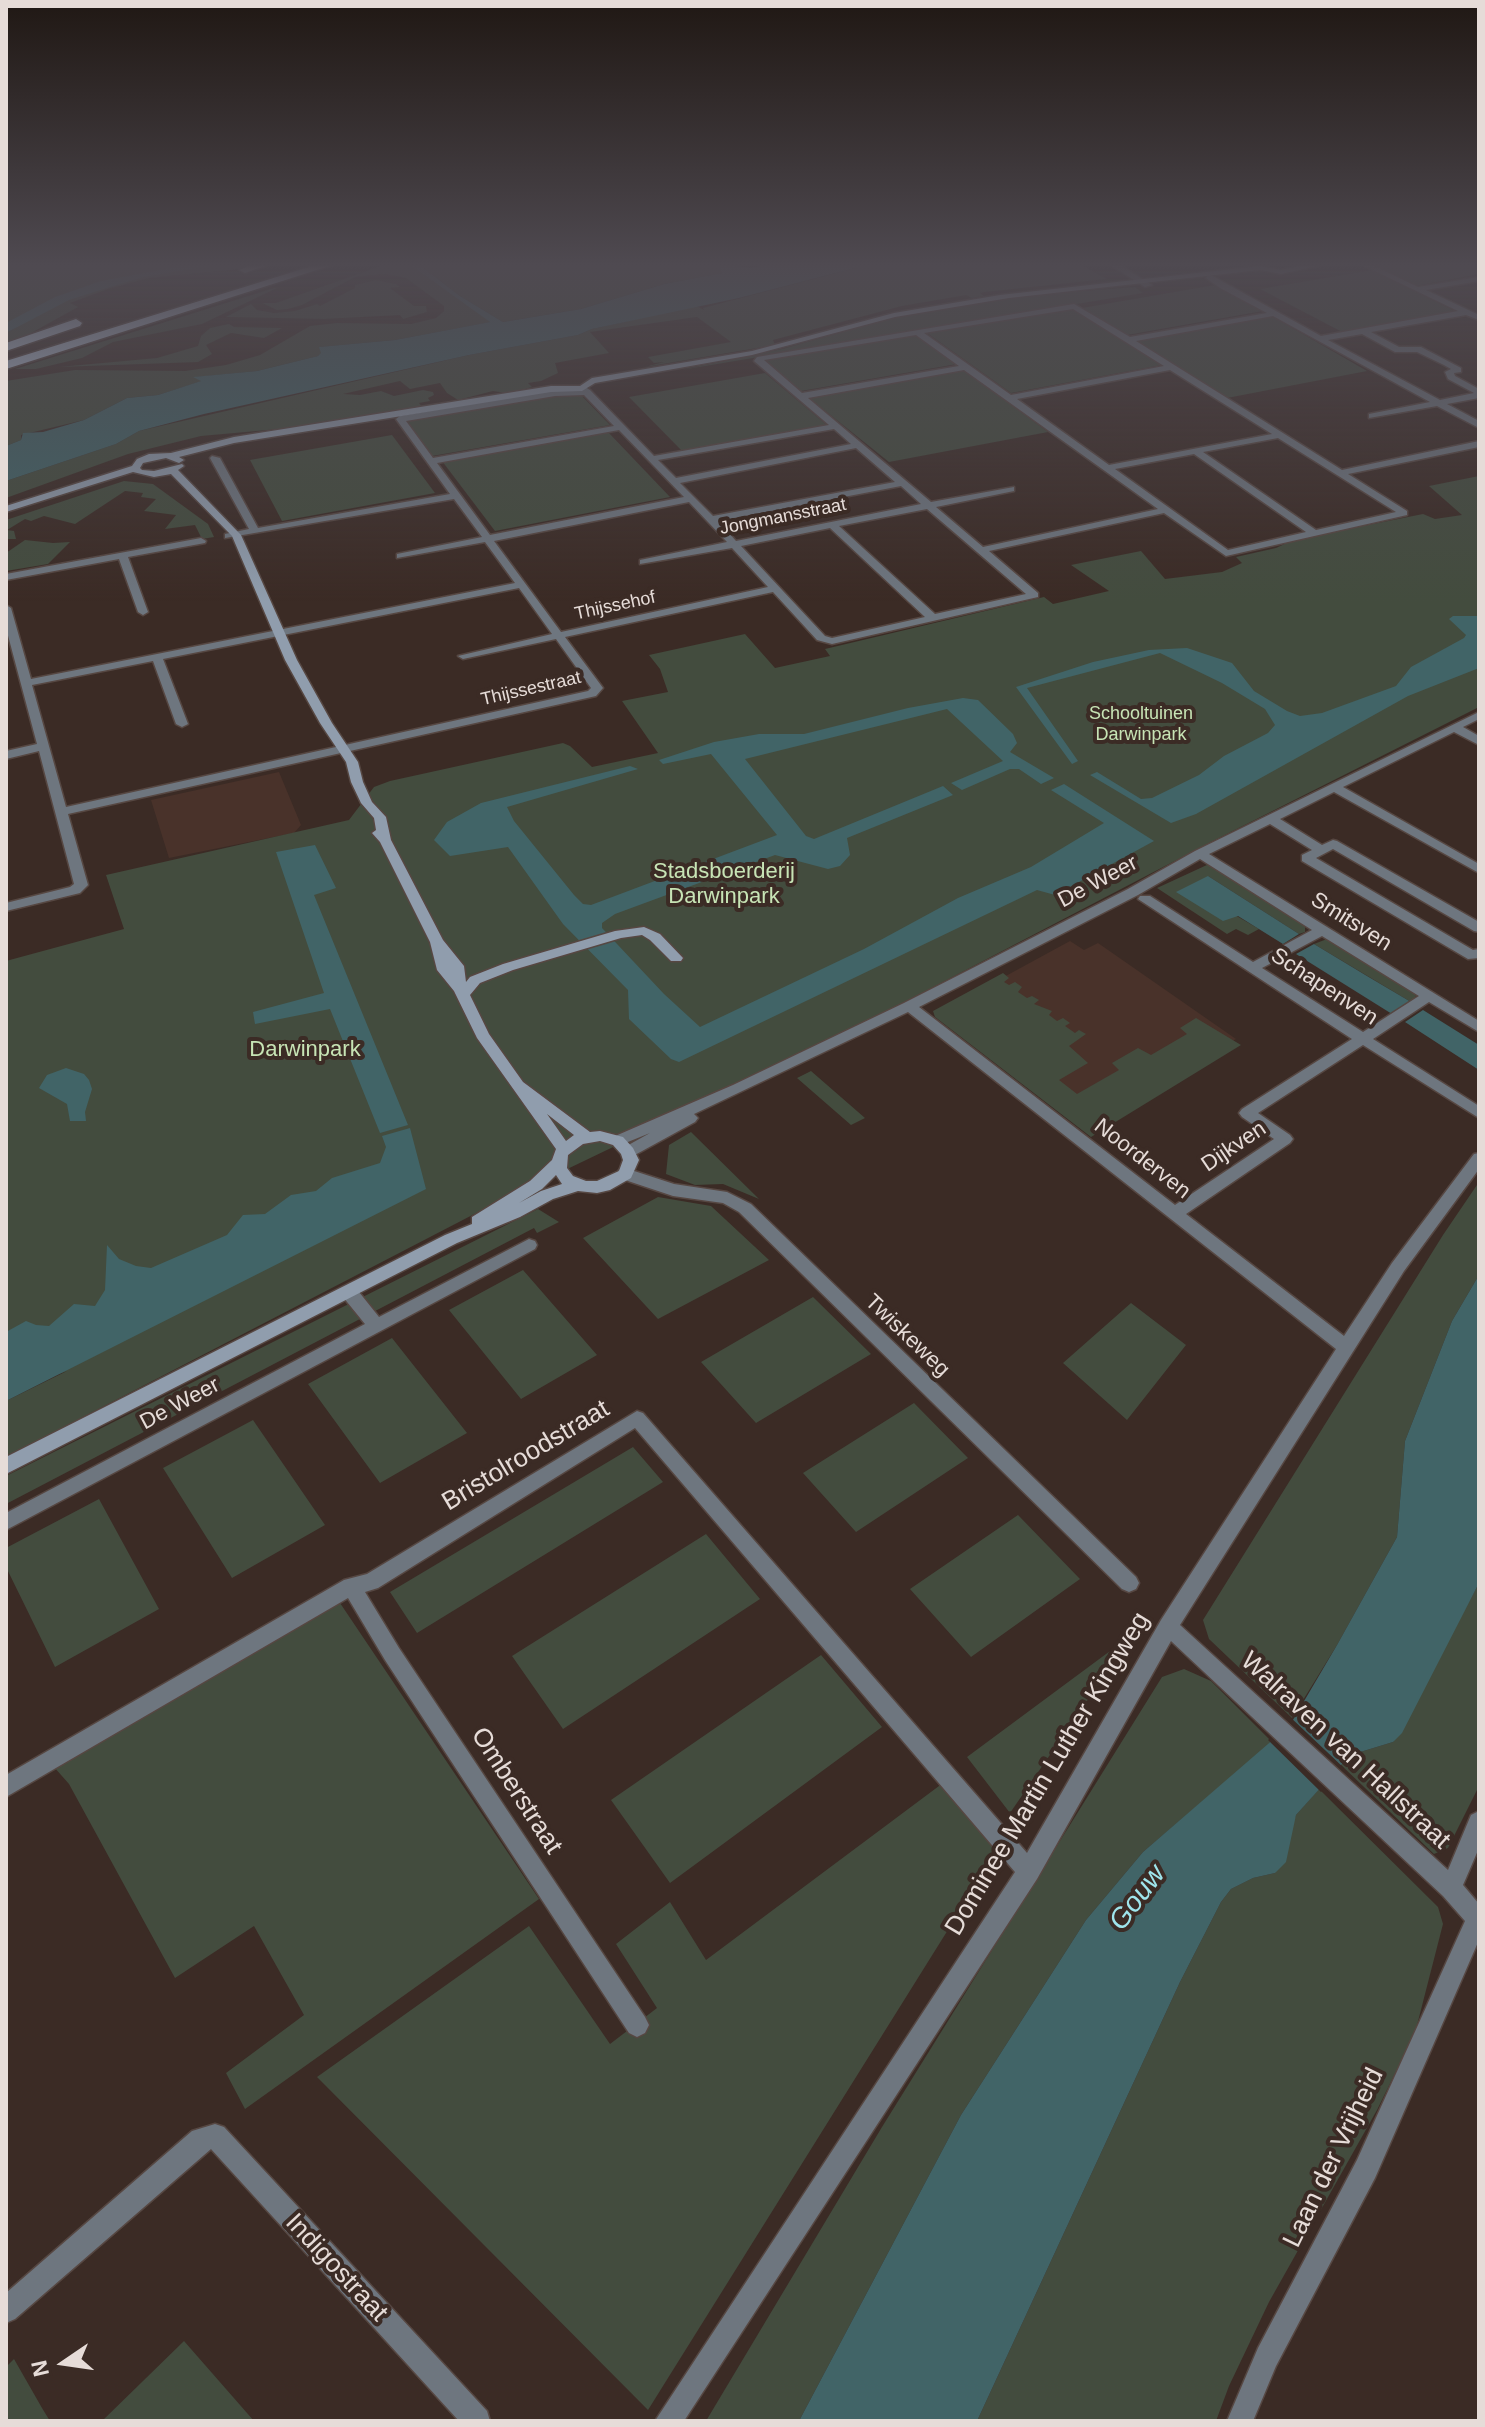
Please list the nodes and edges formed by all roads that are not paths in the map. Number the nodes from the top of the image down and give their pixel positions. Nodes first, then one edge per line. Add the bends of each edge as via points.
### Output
1 (635, 375) edge
2 (777, 375) edge
3 (919, 375) edge
4 (977, 375) edge
5 (1128, 375) edge
6 (1184, 375) edge
7 (1387, 375) edge
8 (1450, 375) edge
9 (568, 380) junction
10 (588, 385) junction
11 (1479, 394) edge
12 (802, 396) junction
13 (1009, 398) junction
14 (1439, 403) junction
15 (1372, 416) dead end
16 (1479, 425) edge
17 (837, 426) junction
18 (622, 427) junction
19 (1280, 435) junction
20 (1479, 444) edge
21 (859, 445) junction
22 (1195, 451) junction
23 (176, 458) junction
24 (215, 458) dead end
25 (651, 459) junction
26 (431, 461) junction
27 (1107, 468) junction
28 (137, 470) junction
29 (173, 470) junction
30 (1340, 473) junction
31 (159, 474) junction
32 (674, 481) junction
33 (903, 483) junction
34 (189, 489) junction
35 (1011, 489) dead end
36 (456, 496) junction
37 (691, 499) junction
38 (929, 505) junction
39 (1165, 510) junction
40 (6, 512) edge
41 (711, 519) junction
42 (831, 524) junction
43 (255, 531) junction
44 (1314, 533) junction
45 (232, 535) junction
46 (488, 539) junction
47 (201, 541) dead end
48 (734, 543) junction
49 (981, 550) junction
50 (122, 555) junction
51 (401, 556) dead end
52 (644, 562) dead end
53 (6, 577) edge
54 (520, 585) junction
55 (775, 589) junction
56 (6, 608) edge
57 (143, 612) dead end
58 (934, 619) junction
59 (280, 629) junction
60 (9, 631) edge
61 (559, 636) junction
62 (463, 656) dead end
63 (157, 658) junction
64 (26, 683) junction
65 (1479, 715) edge
66 (182, 724) dead end
67 (1454, 727) junction
68 (1479, 741) edge
69 (45, 746) junction
70 (340, 750) junction
71 (6, 755) edge
72 (1336, 788) junction
73 (64, 811) junction
74 (1271, 819) junction
75 (1321, 850) junction
76 (1200, 854) junction
77 (1479, 869) edge
78 (1145, 899) dead end
79 (6, 907) edge
80 (1479, 928) edge
81 (1322, 930) junction
82 (1479, 953) edge
83 (676, 958) dead end
84 (1252, 968) junction
85 (461, 992) junction
86 (1429, 996) junction
87 (909, 1006) junction
88 (1479, 1027) edge
89 (1363, 1038) junction
90 (515, 1082) junction
91 (1479, 1113) edge
92 (586, 1137) junction
93 (623, 1146) junction
94 (561, 1156) junction
95 (1479, 1158) edge
96 (625, 1174) junction
97 (577, 1185) junction
98 (1175, 1213) junction
99 (451, 1239) junction
100 (529, 1245) dead end
101 (349, 1292) junction
102 (377, 1327) junction
103 (1347, 1348) junction
104 (6, 1466) edge
105 (6, 1522) edge
106 (1129, 1583) dead end
107 (351, 1586) junction
108 (1168, 1626) junction
109 (6, 1787) edge
110 (1479, 1822) edge
111 (1029, 1871) junction
112 (1451, 1888) junction
113 (1478, 1920) edge
114 (637, 2025) dead end
115 (6, 2310) edge
116 (477, 2421) edge
117 (668, 2421) edge
118 (1240, 2421) edge

1 - 10 main road
2 - 12 street
3 - 12 street
4 - 13 street
5 - 13 street
6 - 19 street
7 - 14 street
8 - 11 street
9 - 10 main road
9 - 10 main road
9 - 23 main road via 521,393 213,446
10 - 18 street
10 - 26 street, Thijssestraat via 400,419
11 - 14 street
12 - 17 street
13 - 27 street
14 - 15 street
14 - 16 street
17 - 21 street
17 - 25 street
18 - 25 street
18 - 26 street
19 - 22 street
19 - 30 street
20 - 30 street
21 - 32 street
21 - 33 street
22 - 27 street
22 - 44 street
23 - 28 main road via 149,457
23 - 29 main road
24 - 43 street
25 - 32 street
26 - 36 street, Thijssestraat
27 - 39 street
28 - 31 main road
28 - 40 main road
29 - 31 main road
29 - 34 main road
30 - 44 street via 1404,513
31 - 34 main road
32 - 37 street
33 - 38 street
33 - 41 street
34 - 45 main road
35 - 38 street, Jongmansstraat
36 - 43 street
36 - 46 street, Thijssestraat
37 - 41 street
37 - 46 street
38 - 42 street, Jongmansstraat
38 - 49 street
39 - 44 street via 1226,553
39 - 49 street
41 - 48 street
42 - 48 street, Jongmansstraat
42 - 58 street
43 - 45 street
45 - 59 main road
46 - 51 street
46 - 54 street, Thijssestraat
47 - 50 street
48 - 52 street, Jongmansstraat
48 - 55 street
49 - 58 street via 1034,595
50 - 53 street
50 - 57 street
54 - 59 street
54 - 61 street, Thijssestraat
55 - 58 street via 821,638 832,641
55 - 61 street, Thijssehof
56 - 60 street
59 - 63 street
59 - 70 main road
60 - 64 street
61 - 62 street, Thijssehof
61 - 70 street, Thijssestraat via 597,688 592,694
63 - 64 street
63 - 66 street
64 - 69 street
65 - 67 street, De Weer
67 - 68 street
67 - 72 street, De Weer
69 - 71 street
69 - 73 street
70 - 73 street
70 - 85 main road via 348,777 357,782 367,803 369,819 437,942 444,970
72 - 74 street, De Weer
72 - 77 street
73 - 79 street via 81,885
74 - 75 street
74 - 76 street, De Weer
75 - 80 street via 1333,844
75 - 82 street via 1307,858 1473,956
76 - 81 street, Smitsven
76 - 87 street, De Weer
78 - 84 street, Schapenven
81 - 84 street
81 - 86 street, Smitsven
83 - 85 main road via 644,931 620,934 508,967 475,980
84 - 89 street, Schapenven
85 - 90 main road via 482,1035
86 - 88 street, Smitsven
86 - 89 street
87 - 93 street, De Weer
87 - 98 street, Noorderven
89 - 91 street, Schapenven
89 - 98 street, Dijkven via 1247,1113 1285,1139
90 - 92 main road
90 - 94 main road
92 - 93 main road via 600,1136
92 - 94 main road
93 - 96 main road via 631,1160
94 - 97 main road via 563,1177
94 - 99 main road, De Weer via 536,1185
95 - 103 street, Dominee Martin Luther Kingweg via 1398,1267
96 - 97 main road via 604,1186
96 - 106 street, Twiskeweg via 673,1190 727,1198 745,1208
97 - 99 main road, De Weer
98 - 103 street, Noorderven
99 - 101 main road, De Weer
100 - 102 street, De Weer
101 - 102 street
101 - 104 main road, De Weer
102 - 105 street, De Weer
103 - 108 street, Dominee Martin Luther Kingweg
107 - 109 street, Bristolroodstraat
107 - 111 street, Bristolroodstraat via 371,1582 637,1418
107 - 114 street, Omberstraat
108 - 111 street, Dominee Martin Luther Kingweg
108 - 112 street, Walraven van Hallstraat
110 - 112 street
111 - 117 street, Dominee Martin Luther Kingweg
112 - 113 street, Walraven van Hallstraat
113 - 118 street, Laan der Vrijheid via 1366,2169 1267,2357
115 - 116 street, Indigostraat via 190,2149 215,2136

